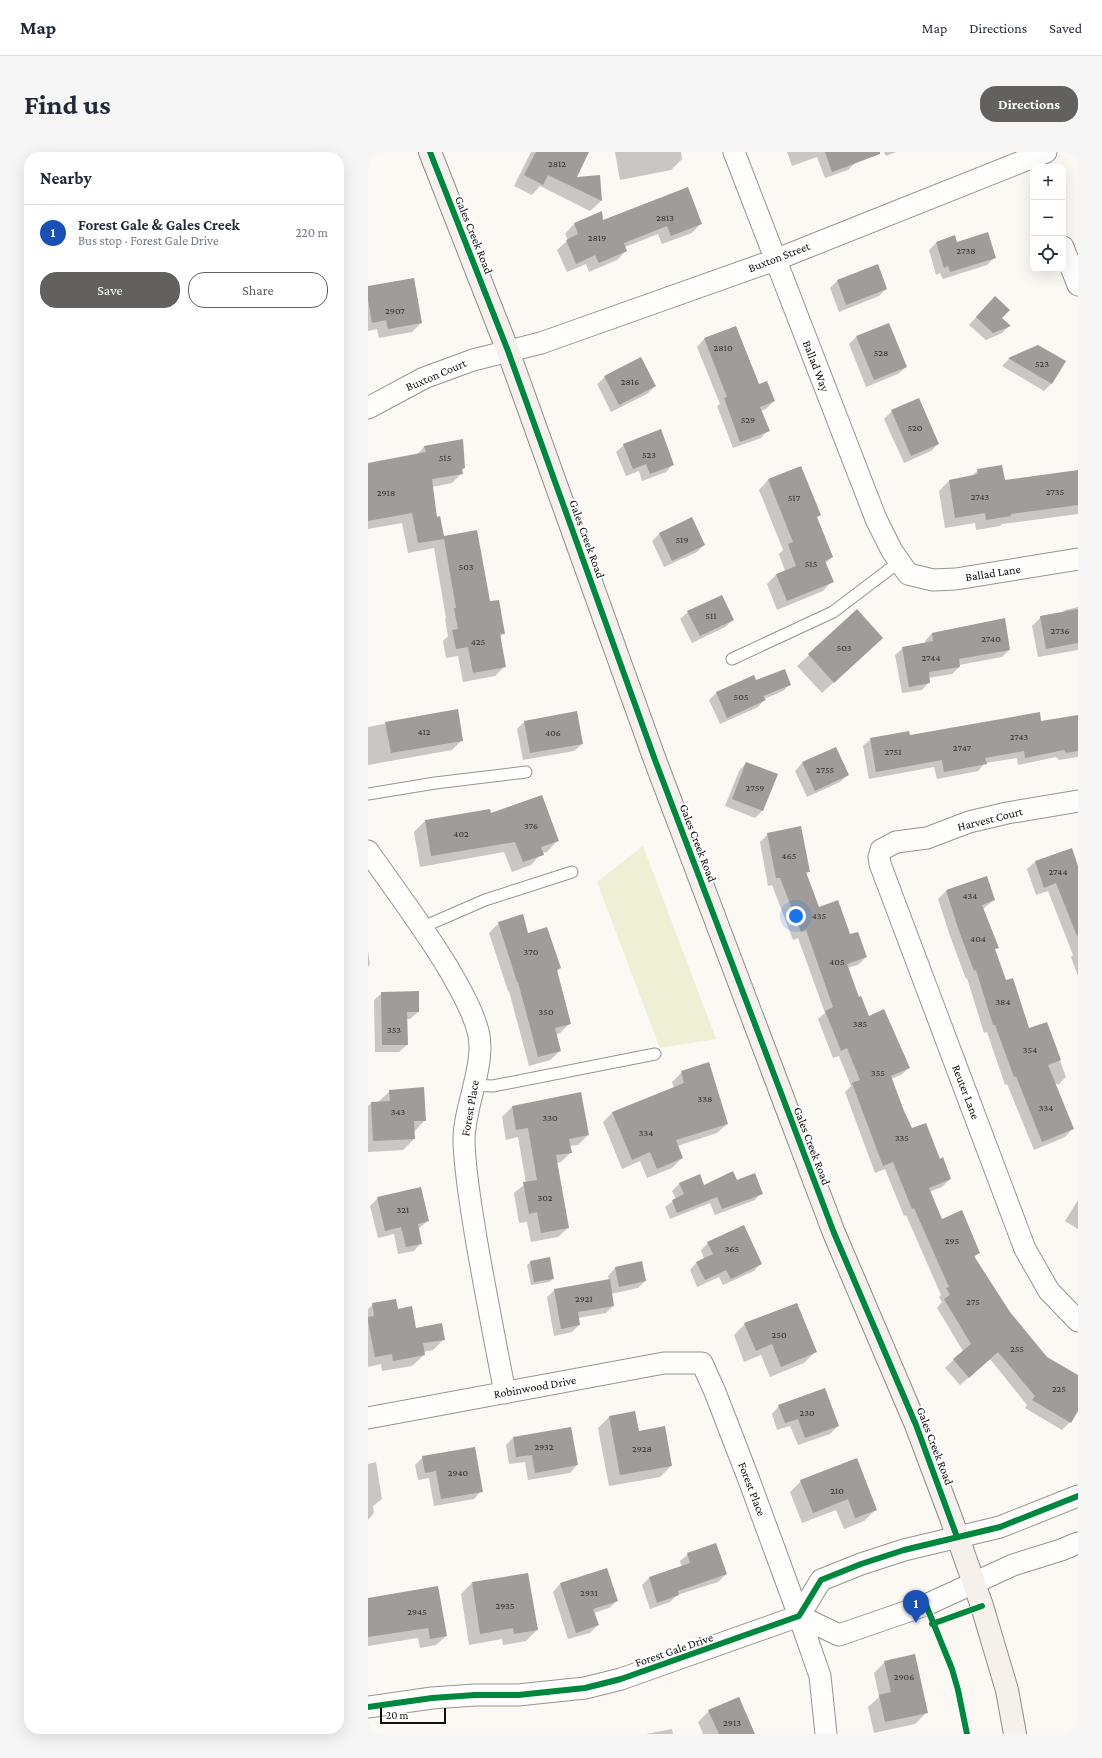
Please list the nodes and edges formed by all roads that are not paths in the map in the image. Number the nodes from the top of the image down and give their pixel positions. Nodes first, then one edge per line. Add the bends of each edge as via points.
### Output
1 (430, 152) edge
2 (734, 152) edge
3 (1036, 161) edge
4 (1066, 255) edge
5 (775, 260) junction
6 (1078, 285) edge
7 (508, 351) junction
8 (368, 408) edge
9 (1078, 559) edge
10 (904, 568) junction
11 (732, 659) dead end
12 (526, 772) dead end
13 (368, 794) edge
14 (1078, 801) edge
15 (881, 850) joint
16 (368, 851) edge
17 (572, 872) dead end
18 (423, 927) junction
19 (656, 1054) dead end
20 (473, 1085) junction
21 (1078, 1321) edge
22 (702, 1363) joint
23 (505, 1393) junction
24 (368, 1418) edge
25 (1078, 1496) edge
26 (957, 1537) junction
27 (1078, 1543) edge
28 (974, 1584) junction
29 (799, 1616) junction
30 (368, 1707) edge
31 (826, 1734) edge
32 (1015, 1734) edge

1 - 7 main road, Gales Creek Road
2 - 5 street, Ballad Way
3 - 5 street, Buxton Street
4 - 6 street
5 - 7 street, Buxton Street via 541,343
5 - 10 street, Ballad Way via 876,519
7 - 8 street, Buxton Court via 473,360 424,378
7 - 26 main road, Gales Creek Road via 711,910 834,1233 916,1425
9 - 10 street, Ballad Lane via 956,579 933,580
10 - 11 lane via 833,612
12 - 13 lane
14 - 15 street, Harvest Court via 969,822 927,838 896,842
15 - 21 street, Reuter Lane via 880,864 1025,1249 1049,1291
16 - 18 street, Forest Place
17 - 18 lane via 484,900
18 - 20 street, Forest Place via 469,1004 479,1033 480,1056
19 - 20 lane via 493,1086
20 - 23 street, Forest Place via 464,1139 466,1178
22 - 23 street, Robinwood Drive via 664,1364
22 - 29 street, Forest Place
23 - 24 street, Robinwood Drive
25 - 26 street via 1000,1528
26 - 28 main road, Gales Creek Road
26 - 29 street via 904,1550 821,1580
27 - 28 street via 1013,1565
28 - 29 street via 926,1606 839,1635
28 - 32 main road, Gales Creek Road via 1007,1690
29 - 30 street, Forest Gale Drive via 621,1680 585,1688 518,1696 432,1698
29 - 31 street, Forest Place via 820,1676

